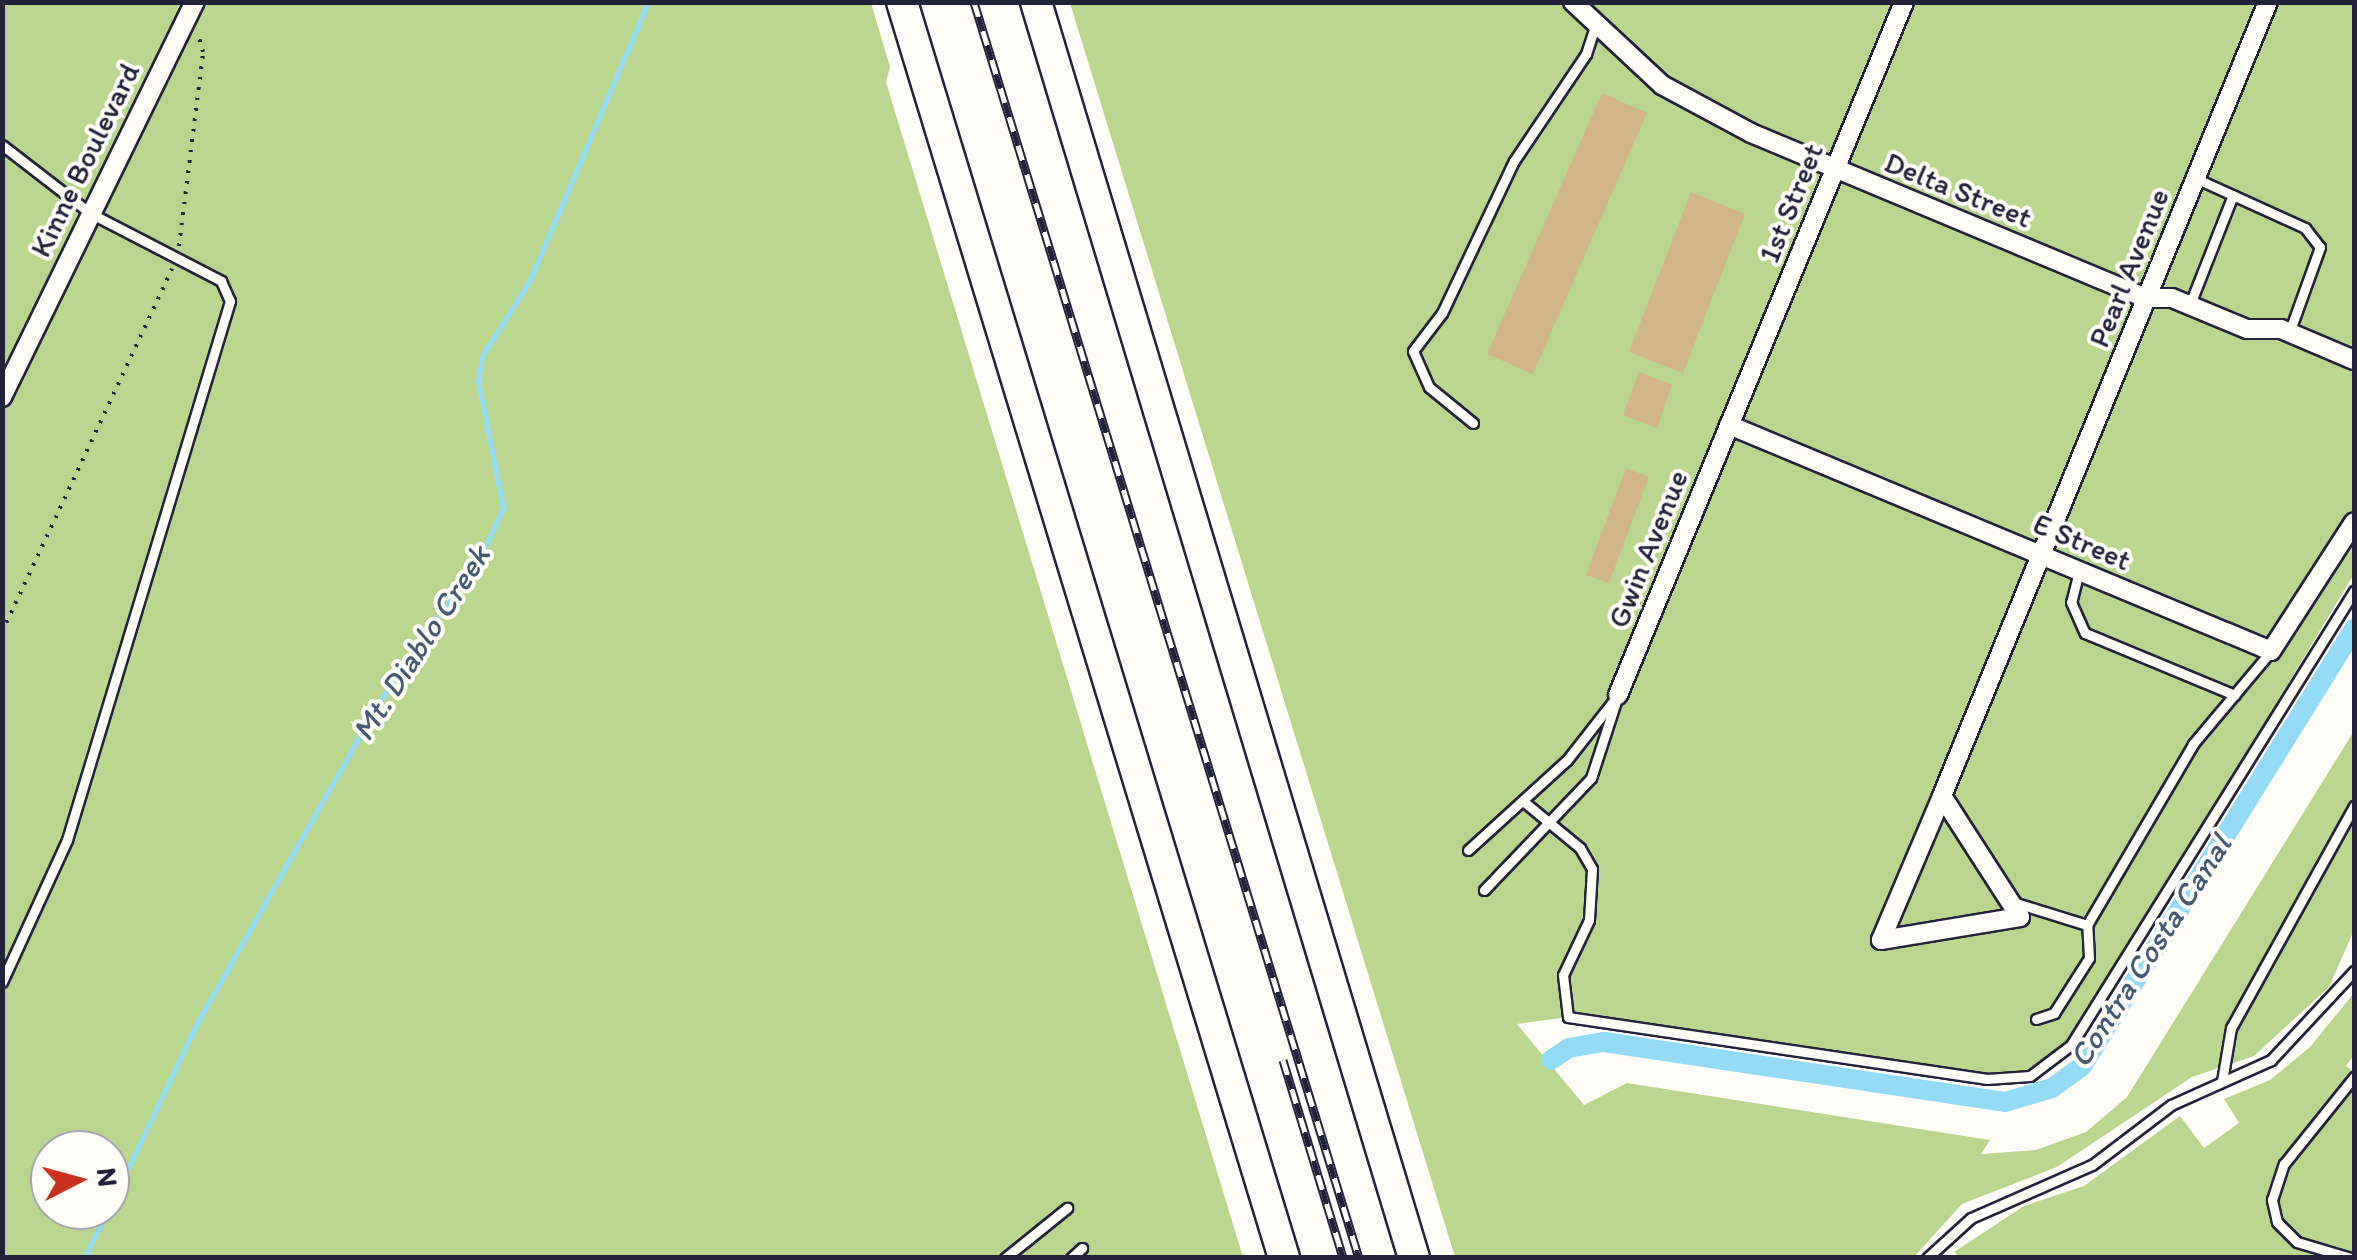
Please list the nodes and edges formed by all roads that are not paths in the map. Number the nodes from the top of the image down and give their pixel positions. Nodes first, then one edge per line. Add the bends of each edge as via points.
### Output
1 (1036, 2) edge
2 (1572, 2) edge
3 (1904, 2) edge
4 (2268, 2) edge
5 (193, 6) edge
6 (904, 8) edge
7 (1595, 27) junction
8 (2, 145) edge
9 (1835, 170) junction
10 (2195, 178) junction
11 (2233, 195) junction
12 (90, 213) junction
13 (2146, 298) junction
14 (2190, 306) junction
15 (2290, 333) junction
16 (2354, 360) edge
17 (2, 398) edge
18 (1473, 423) dead end
19 (1729, 425) junction
20 (2354, 522) edge
21 (2040, 554) junction
22 (2078, 570) junction
23 (2354, 591) edge
24 (2271, 651) junction
25 (1618, 695) junction
26 (2234, 695) junction
27 (1942, 796) junction
28 (1523, 801) junction
29 (2354, 806) edge
30 (1550, 828) junction
31 (1468, 850) dead end
32 (1484, 890) dead end
33 (2010, 901) junction
34 (2087, 925) junction
35 (2354, 972) edge
36 (2, 982) edge
37 (2036, 1018) dead end
38 (2354, 1077) edge
39 (2222, 1081) junction
40 (1067, 1208) dead end
41 (1082, 1248) dead end
42 (1005, 1258) edge
43 (1071, 1258) edge
44 (1284, 1258) edge
45 (1414, 1258) edge
46 (1926, 1258) edge
47 (2351, 1258) edge

1 - 45 highway
2 - 7 street, Delta Street
3 - 9 street, 1st Street
4 - 10 street, Pearl Avenue
5 - 12 street, Kinne Boulevard
6 - 44 highway
7 - 9 street, Delta Street via 1662,85 1705,111
7 - 18 lane via 1586,54 1514,161 1442,313 1414,351 1429,388
8 - 12 lane
9 - 13 street, Delta Street
9 - 19 street, 1st Street
10 - 11 lane
10 - 13 street, Pearl Avenue
11 - 14 lane
11 - 15 lane via 2305,228 2320,247
12 - 17 street, Kinne Boulevard
12 - 36 lane via 221,281 230,301 68,840
13 - 14 street, Delta Street
13 - 21 street, Pearl Avenue
14 - 15 street, Delta Street via 2247,329
15 - 16 street, Delta Street
19 - 21 street, E Street
19 - 25 street, Gwin Avenue
20 - 24 street
21 - 22 street, E Street
21 - 27 street, Pearl Avenue
22 - 24 street, E Street
22 - 26 lane via 2071,602 2085,633
23 - 30 lane via 2071,1045 2030,1076 1987,1078 1568,1017 1562,974 1589,920 1594,883 1580,848
24 - 26 lane
25 - 28 lane via 1567,760
25 - 30 lane via 1591,778
26 - 34 lane via 2193,744
27 - 33 street
27 - 33 street, Pearl Avenue via 1882,940 2020,918
28 - 30 lane
28 - 31 lane
29 - 39 lane via 2231,1028
30 - 32 lane
33 - 34 lane
34 - 37 lane via 2089,958 2054,1013
35 - 39 lane via 2292,1044
38 - 47 lane via 2284,1164 2272,1200 2277,1222 2297,1242
39 - 46 lane via 2170,1105 2092,1165 1971,1218
40 - 42 lane
41 - 43 lane

